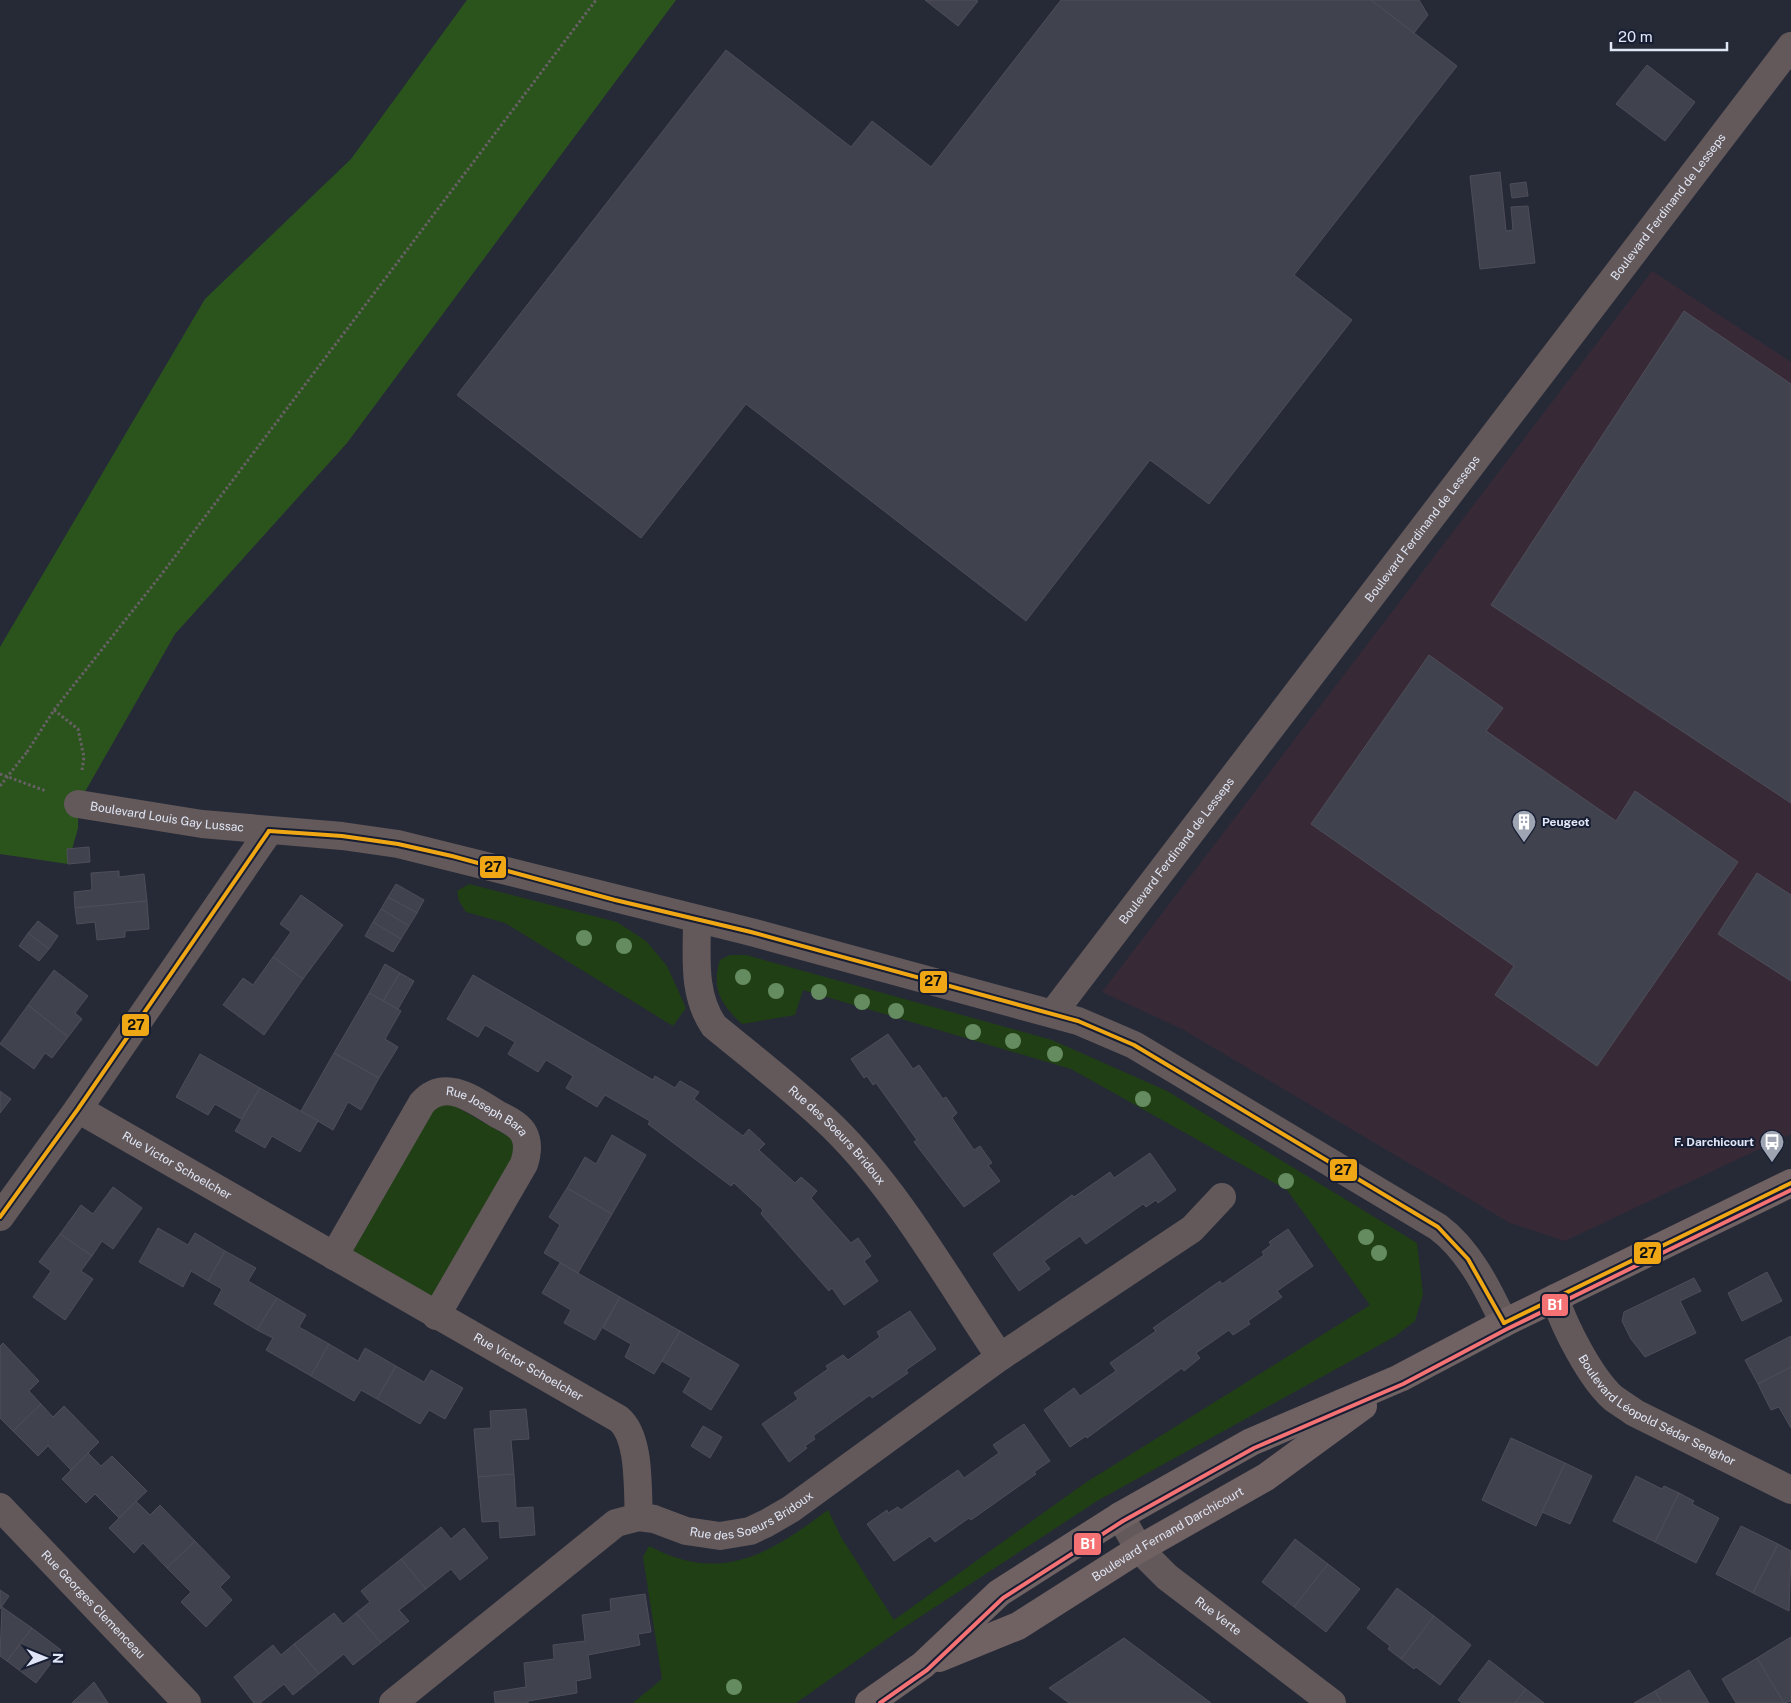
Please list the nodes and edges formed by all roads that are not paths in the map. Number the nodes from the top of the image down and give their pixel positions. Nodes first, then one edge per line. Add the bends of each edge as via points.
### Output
1 (1791, 46) edge
2 (78, 804) road end
3 (269, 831) junction
4 (697, 919) junction
5 (1053, 1013) junction
6 (78, 1109) junction
7 (1791, 1183) edge
8 (1222, 1197) dead end
9 (0, 1217) edge
10 (334, 1256) junction
11 (1555, 1298) junction
12 (436, 1316) junction
13 (1504, 1323) junction
14 (1000, 1356) junction
15 (1400, 1378) junction
16 (1791, 1490) edge
17 (0, 1507) edge
18 (1120, 1516) junction
19 (639, 1517) junction
20 (1139, 1549) junction
21 (923, 1665) junction
22 (187, 1703) edge
23 (393, 1703) edge
24 (869, 1703) edge
25 (1332, 1703) edge

1 - 5 street, Boulevard Ferdinand de Lesseps
2 - 3 street, Boulevard Louis Gay Lussac
3 - 4 street, Boulevard Louis Gay Lussac via 398,844
3 - 6 street
4 - 5 street, Boulevard Louis Gay Lussac
4 - 14 street, Rue des Soeurs Bridoux via 698,986 705,1013 714,1026 804,1100 858,1155 895,1201
5 - 13 street, Boulevard Louis Gay Lussac via 1134,1044 1438,1227 1461,1248 1490,1293
6 - 9 street
6 - 10 street, Rue Victor Schoelcher
7 - 11 main road, Boulevard Fernand Darchicourt
8 - 14 street, Rue des Soeurs Bridoux via 1192,1229
10 - 12 street, Rue Victor Schoelcher
10 - 12 street, Rue Joseph Bara via 422,1102 436,1092 464,1094 519,1127 526,1139 526,1156
11 - 13 main road, Boulevard Fernand Darchicourt
11 - 16 street, Boulevard Léopold Sédar Senghor via 1562,1320 1599,1382 1614,1398 1635,1413
12 - 19 street, Rue Victor Schoelcher via 626,1425 633,1446
13 - 15 main road, Boulevard Fernand Darchicourt
14 - 19 street, Rue des Soeurs Bridoux via 791,1510 750,1531 734,1535 703,1534
15 - 18 main road, Boulevard Fernand Darchicourt via 1251,1442
15 - 20 main road, Boulevard Fernand Darchicourt via 1266,1477
17 - 22 street, Rue Georges Clemenceau
18 - 20 street, Rue Verte
18 - 21 main road, Boulevard Fernand Darchicourt via 999,1594
19 - 23 street via 616,1523
20 - 21 main road, Boulevard Fernand Darchicourt via 1018,1626
20 - 25 street, Rue Verte via 1167,1577
21 - 24 main road, Boulevard Fernand Darchicourt

